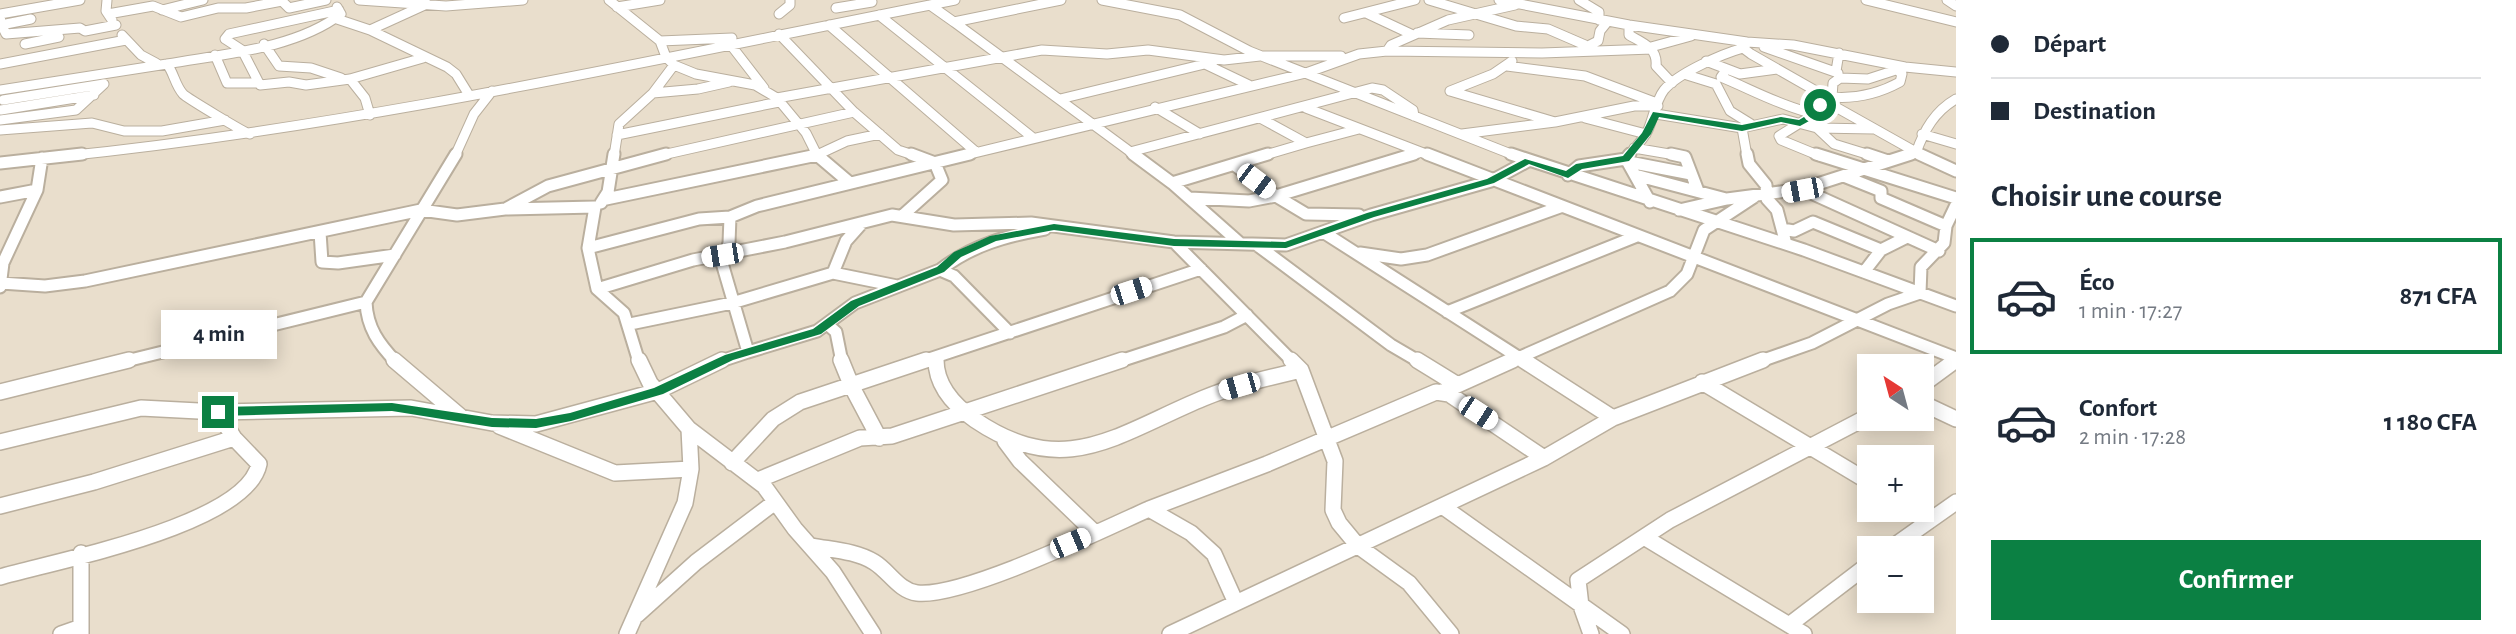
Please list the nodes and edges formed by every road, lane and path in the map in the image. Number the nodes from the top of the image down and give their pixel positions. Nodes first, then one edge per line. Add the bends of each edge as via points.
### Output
1 (80, 0) edge
2 (107, 0) edge
3 (170, 0) edge
4 (203, 0) edge
5 (326, 0) edge
6 (334, 0) edge
7 (359, 0) edge
8 (523, 0) edge
9 (609, 0) edge
10 (660, 0) edge
11 (790, 0) edge
12 (904, 0) edge
13 (955, 0) edge
14 (1061, 0) edge
15 (1102, 0) edge
16 (1415, 0) edge
17 (1429, 0) edge
18 (1499, 0) edge
19 (1579, 0) edge
20 (1866, 0) edge
21 (1896, 0) edge
22 (1947, 0) edge
23 (871, 1) edge
24 (474, 2) edge
25 (48, 3) edge
26 (216, 4) edge
27 (427, 4) junction
28 (1519, 4) junction
29 (930, 5) junction
30 (153, 6) junction
31 (1956, 6) edge
32 (617, 8) junction
33 (836, 8) dead end
34 (915, 8) junction
35 (24, 10) junction
36 (1910, 11) junction
37 (166, 12) junction
38 (1366, 13) junction
39 (1479, 13) junction
40 (1, 14) edge
41 (338, 14) junction
42 (884, 14) junction
43 (108, 15) junction
44 (779, 15) dead end
45 (1345, 18) dead end
46 (31, 19) junction
47 (1604, 21) junction
48 (954, 22) junction
49 (1956, 22) edge
50 (1, 24) edge
51 (116, 25) junction
52 (829, 25) junction
53 (1629, 25) junction
54 (370, 30) junction
55 (31, 31) junction
56 (61, 32) junction
57 (779, 34) junction
58 (1415, 34) junction
59 (1469, 35) dead end
60 (1693, 35) junction
61 (760, 38) junction
62 (126, 40) junction
63 (660, 41) junction
64 (25, 44) dead end
65 (264, 44) junction
66 (730, 44) junction
67 (1747, 44) junction
68 (1583, 48) junction
69 (1652, 48) junction
70 (242, 50) junction
71 (1387, 51) junction
72 (1520, 53) junction
73 (1542, 53) junction
74 (1839, 53) junction
75 (1359, 54) junction
76 (215, 55) junction
77 (1000, 56) junction
78 (1260, 56) junction
79 (666, 57) junction
80 (423, 58) junction
81 (1224, 60) junction
82 (1706, 61) junction
83 (156, 64) junction
84 (167, 64) junction
85 (1205, 64) junction
86 (674, 65) junction
87 (1507, 66) junction
88 (944, 67) junction
89 (1528, 68) junction
90 (1776, 68) junction
91 (1823, 68) junction
92 (1901, 68) junction
93 (1, 70) edge
94 (1726, 70) junction
95 (1956, 72) edge
96 (1306, 73) junction
97 (1687, 75) junction
98 (1839, 75) junction
99 (891, 77) junction
100 (348, 79) junction
101 (732, 80) junction
102 (259, 83) junction
103 (1672, 83) junction
104 (27, 85) junction
105 (1250, 85) junction
106 (831, 88) junction
107 (765, 89) junction
108 (492, 91) junction
109 (653, 93) junction
110 (1352, 93) junction
111 (94, 94) junction
112 (469, 95) junction
113 (1060, 99) junction
114 (1829, 99) junction
115 (1956, 99) edge
116 (778, 100) junction
117 (1, 103) edge
118 (1155, 107) junction
119 (1306, 108) junction
120 (1658, 108) junction
121 (854, 112) junction
122 (1807, 112) junction
123 (370, 115) junction
124 (1582, 116) junction
125 (1262, 118) junction
126 (0, 120) edge
127 (225, 120) junction
128 (1093, 122) junction
129 (1555, 122) junction
130 (1800, 123) junction
131 (799, 125) junction
132 (1746, 126) junction
133 (1817, 128) junction
134 (1360, 129) junction
135 (1874, 129) junction
136 (0, 130) edge
137 (880, 134) junction
138 (1200, 134) junction
139 (1460, 134) junction
140 (1646, 134) junction
141 (1922, 134) junction
142 (254, 135) junction
143 (617, 135) junction
144 (1032, 137) junction
145 (1306, 143) junction
146 (1956, 144) edge
147 (1634, 148) junction
148 (976, 152) junction
149 (1130, 152) junction
150 (1419, 153) junction
151 (1916, 153) junction
152 (817, 155) junction
153 (42, 158) junction
154 (1627, 160) junction
155 (1528, 161) junction
156 (1888, 161) junction
157 (0, 163) edge
158 (936, 163) junction
159 (613, 166) junction
160 (1236, 166) junction
161 (1862, 170) junction
162 (1956, 171) edge
163 (1691, 174) junction
164 (1568, 175) junction
165 (1634, 175) junction
166 (1846, 177) junction
167 (1491, 181) junction
168 (850, 183) junction
169 (1172, 183) junction
170 (37, 190) junction
171 (1802, 190) junction
172 (1698, 191) junction
173 (1276, 196) junction
174 (1767, 196) junction
175 (0, 197) edge
176 (1754, 197) junction
177 (1190, 198) junction
178 (1956, 198) edge
179 (606, 199) junction
180 (1727, 199) junction
181 (1650, 202) junction
182 (595, 207) junction
183 (1560, 207) junction
184 (505, 209) junction
185 (421, 210) junction
186 (1678, 210) junction
187 (1954, 210) edge
188 (1371, 215) junction
189 (902, 216) junction
190 (730, 217) junction
191 (1713, 222) junction
192 (862, 223) junction
193 (1946, 226) junction
194 (1054, 227) junction
195 (1782, 229) junction
196 (320, 232) junction
197 (1323, 232) junction
198 (1637, 236) junction
199 (1905, 238) junction
200 (1174, 243) junction
201 (1241, 244) junction
202 (1257, 244) junction
203 (1786, 244) junction
204 (588, 248) junction
205 (1881, 250) junction
206 (1938, 251) junction
207 (1354, 252) junction
208 (395, 255) junction
209 (722, 255) junction
210 (1692, 257) junction
211 (1201, 269) junction
212 (940, 270) junction
213 (1864, 272) junction
214 (1, 273) edge
215 (833, 273) junction
216 (897, 286) junction
217 (597, 289) junction
218 (1920, 293) junction
219 (366, 302) junction
220 (732, 303) junction
221 (1955, 304) edge
222 (1447, 312) junction
223 (1248, 315) junction
224 (1860, 320) junction
225 (630, 324) junction
226 (827, 324) junction
227 (1010, 333) junction
228 (748, 352) junction
229 (936, 357) junction
230 (1516, 357) junction
231 (1956, 359) edge
232 (1301, 370) junction
233 (1934, 376) edge
234 (1702, 382) junction
235 (1456, 384) junction
236 (848, 385) junction
237 (658, 391) junction
238 (0, 392) edge
239 (1442, 392) junction
240 (1934, 409) edge
241 (218, 412) junction
242 (964, 412) junction
243 (460, 417) junction
244 (1613, 418) junction
245 (1956, 419) edge
246 (1857, 422) edge
247 (492, 423) junction
248 (689, 429) junction
249 (234, 438) junction
250 (879, 438) junction
251 (1327, 439) junction
252 (1005, 441) junction
253 (0, 442) edge
254 (1810, 447) junction
255 (1544, 458) junction
256 (732, 463) junction
257 (691, 469) junction
258 (1857, 475) edge
259 (758, 480) junction
260 (775, 502) junction
261 (1956, 502) edge
262 (0, 506) edge
263 (1442, 506) junction
264 (1149, 509) junction
265 (1934, 516) edge
266 (1925, 522) edge
267 (1094, 532) junction
268 (1907, 536) edge
269 (1644, 537) junction
270 (813, 546) junction
271 (1358, 546) junction
272 (81, 553) junction
273 (1857, 575) edge
274 (0, 577) edge
275 (1236, 603) junction
276 (1581, 606) junction
277 (634, 618) junction
278 (1797, 629) edge
279 (81, 630) edge
280 (1195, 630) edge
281 (1592, 633) edge
282 (61, 634) edge
283 (627, 634) edge
284 (873, 634) edge
285 (1170, 634) edge
286 (1451, 634) edge
287 (1622, 634) edge

1 - 25 street
2 - 43 street
3 - 30 street
4 - 37 street
5 - 26 street via 289,8 285,1 245,8
6 - 41 street
7 - 27 street
8 - 24 street
9 - 32 street
10 - 32 street
11 - 44 street
12 - 34 street
13 - 29 street
14 - 48 street
15 - 78 street via 1180,15
16 - 38 street
17 - 39 street
18 - 28 street
19 - 47 street via 1599,12
20 - 36 street
21 - 36 street
22 - 31 street
23 - 33 street
23 - 42 street
24 - 27 street
25 - 35 street
26 - 37 street
27 - 54 street
28 - 39 street
28 - 47 street
29 - 34 street
29 - 48 street
30 - 37 street
30 - 43 street
32 - 63 street
34 - 42 street
35 - 40 street
35 - 46 street
36 - 49 street
38 - 45 street
38 - 58 street
39 - 58 street
39 - 68 street via 1516,26 1548,29
40 - 50 street
41 - 54 street
41 - 65 street
41 - 70 street via 225,37
42 - 52 street
42 - 88 street
43 - 51 street
46 - 50 street
46 - 55 street
47 - 53 street
47 - 68 street via 1598,41
48 - 77 street
50 - 55 street via 6,34
51 - 56 street
51 - 62 street
52 - 57 street
52 - 99 street
53 - 60 street
53 - 69 street via 1629,35
54 - 80 street
55 - 56 street
56 - 64 street via 61,36
57 - 61 street
57 - 106 street
58 - 59 street
58 - 71 street
60 - 67 street
60 - 69 street
61 - 63 street
61 - 66 street
62 - 83 street
62 - 93 street
63 - 79 street
65 - 70 street
65 - 100 street via 279,66 311,68
66 - 79 street
66 - 107 street
67 - 74 street
67 - 82 street
67 - 90 street
67 - 91 street
68 - 69 street
68 - 73 street
69 - 103 street via 1656,66
70 - 76 street
70 - 102 street
71 - 72 street
71 - 75 street
72 - 73 street
72 - 87 street
73 - 89 street
74 - 92 street
74 - 98 street
75 - 78 street
75 - 96 street
76 - 84 street
76 - 102 street via 227,83
77 - 81 street via 1042,50 1107,54 1148,50
77 - 88 street
77 - 113 street
78 - 81 street
78 - 96 street
79 - 86 street
79 - 108 street
80 - 100 street
80 - 112 street via 452,70
81 - 85 street
82 - 94 street
82 - 97 street
83 - 84 street
83 - 104 street
84 - 127 street via 186,97
85 - 105 street
85 - 113 street
86 - 101 street
86 - 109 street
87 - 89 street
87 - 129 street via 1450,91
88 - 99 street
88 - 144 street
89 - 120 street via 1584,76
90 - 91 street
90 - 94 street via 1740,74
90 - 114 street
91 - 98 street
92 - 95 street
92 - 98 street via 1868,79
92 - 114 street via 1900,82 1880,93
93 - 104 street via 26,70
94 - 122 street via 1722,79
96 - 105 street
96 - 110 street
97 - 103 street
97 - 132 street via 1716,84 1730,111
98 - 114 street
99 - 106 street
99 - 148 street
100 - 102 street via 306,85
100 - 123 street via 365,98
101 - 107 street
101 - 109 street
103 - 120 street via 1664,90
104 - 117 street
105 - 118 street
106 - 116 street
106 - 121 street
107 - 116 street
108 - 112 street
108 - 185 street via 474,114 449,169
109 - 143 street via 620,122
110 - 119 street
110 - 139 street via 1383,90 1413,110 1415,118
111 - 117 street
111 - 117 street via 103,83
111 - 126 street via 71,111
112 - 123 street
113 - 128 street
114 - 122 street
114 - 135 street
115 - 141 street
116 - 131 street
116 - 143 street
118 - 128 street
118 - 138 street
119 - 125 street
119 - 134 street
120 - 124 street via 1634,106
120 - 132 street
120 - 140 street
121 - 131 street
121 - 137 street
122 - 130 street via 1808,118
123 - 142 street
124 - 129 street
124 - 140 street
125 - 138 street
125 - 145 street
127 - 136 street via 162,131 124,131 92,123
127 - 142 street via 240,132
128 - 144 street
128 - 149 street
129 - 139 street
130 - 132 street via 1783,119
130 - 133 street
130 - 161 street via 1779,136 1781,140
131 - 152 street
131 - 159 street
132 - 174 street via 1749,164 1766,185
133 - 135 street
133 - 156 street via 1834,144
134 - 145 street
134 - 150 street
135 - 151 street
137 - 152 street via 847,141
137 - 158 street via 898,150
138 - 149 street
139 - 155 street
140 - 147 street
141 - 146 street
141 - 151 street
142 - 153 street
143 - 159 street
144 - 148 street
145 - 160 street
147 - 154 street
147 - 163 street via 1685,158
148 - 158 street
149 - 169 street
150 - 167 street
150 - 173 street
151 - 156 street
151 - 162 street
152 - 168 street
152 - 179 street
153 - 157 street
153 - 170 street
154 - 163 street
154 - 164 street via 1579,166
154 - 165 street
155 - 164 street
155 - 167 street
156 - 161 street
158 - 168 street
158 - 189 street via 942,180
159 - 179 street
159 - 184 street via 548,186
160 - 169 street
160 - 173 street
161 - 166 street
161 - 178 street
163 - 172 street
164 - 181 street
165 - 172 street
165 - 181 street
166 - 171 street
166 - 193 street via 1881,191 1881,198 1895,205
167 - 183 street
167 - 188 street
168 - 190 street
169 - 177 street
170 - 175 street
170 - 214 street
171 - 174 street
171 - 199 street
172 - 180 street
173 - 177 street via 1249,201
173 - 188 street via 1306,214
174 - 176 street
174 - 195 street
176 - 180 street
176 - 191 street
177 - 201 street
179 - 182 street
180 - 186 street
181 - 186 street
182 - 184 street
182 - 204 street
183 - 198 street
183 - 207 street via 1427,255 1401,259
184 - 185 street via 457,215
185 - 196 street
185 - 208 street
186 - 191 street
187 - 193 street
188 - 197 street
189 - 192 street
189 - 194 street via 954,225
190 - 204 street via 699,219
190 - 209 street via 729,243
191 - 203 street
191 - 210 street via 1703,230
192 - 209 street
192 - 215 street via 846,241
193 - 206 street
194 - 200 street
194 - 212 street via 979,243
195 - 203 street
195 - 205 street via 1794,231 1812,222
196 - 208 street via 322,262 338,264
196 - 214 street via 85,281 45,286
197 - 202 street via 1286,245
197 - 207 street
198 - 210 street
198 - 222 street
199 - 205 street
199 - 206 street
200 - 201 street
200 - 211 street
201 - 202 street
202 - 235 street via 1391,345
203 - 213 street
204 - 217 street
205 - 213 street
206 - 218 street via 1922,267
207 - 222 street
208 - 219 street
209 - 217 street
209 - 220 street
210 - 224 street
210 - 230 street via 1687,274 1670,291
211 - 223 street
211 - 227 street
212 - 216 street
212 - 227 street via 954,276
213 - 218 street
215 - 216 street
215 - 220 street
216 - 226 street via 855,303
217 - 225 street
218 - 221 street
218 - 224 street
219 - 238 street
219 - 243 street via 368,327 391,358
220 - 225 street
220 - 228 street
222 - 230 street
223 - 232 street
223 - 242 street via 1224,327
224 - 231 street
224 - 234 street via 1812,343
225 - 237 street via 642,367
226 - 228 street
226 - 236 street via 836,332
227 - 229 street
228 - 237 street
229 - 236 street
229 - 242 street via 935,375
230 - 235 street
230 - 244 street
231 - 233 street
232 - 251 street
232 - 252 street via 1220,392 1073,450 1046,451
234 - 244 street
234 - 254 street
235 - 239 street
236 - 250 street
236 - 256 street via 800,402 773,419
237 - 247 street via 536,424
237 - 248 street
239 - 251 street
239 - 255 street
240 - 245 street
241 - 243 street via 392,407
241 - 249 street
241 - 253 street via 141,408
242 - 250 street
242 - 252 street
243 - 247 street
244 - 255 street
246 - 254 street
247 - 257 street via 615,473
248 - 256 street
248 - 257 street
249 - 262 street
249 - 272 street via 259,464 258,473 223,506
250 - 259 street via 859,438
251 - 264 street
251 - 271 street via 1335,461 1333,510
252 - 267 street
254 - 258 street
254 - 269 street
255 - 263 street
256 - 259 street
257 - 277 street via 685,503
259 - 260 street
260 - 270 street
260 - 277 street via 696,562
261 - 265 street
263 - 271 street
263 - 276 street via 1538,568
264 - 267 street
264 - 275 street via 1191,533 1214,554
266 - 268 street
267 - 270 street via 964,583 920,594 897,584 874,561
269 - 276 street via 1578,580
269 - 278 street
270 - 284 street
271 - 275 street
271 - 286 street via 1409,583
272 - 274 street
272 - 279 street
273 - 278 street
275 - 280 street
276 - 281 street
276 - 287 street
277 - 283 street
279 - 282 street
280 - 285 street

